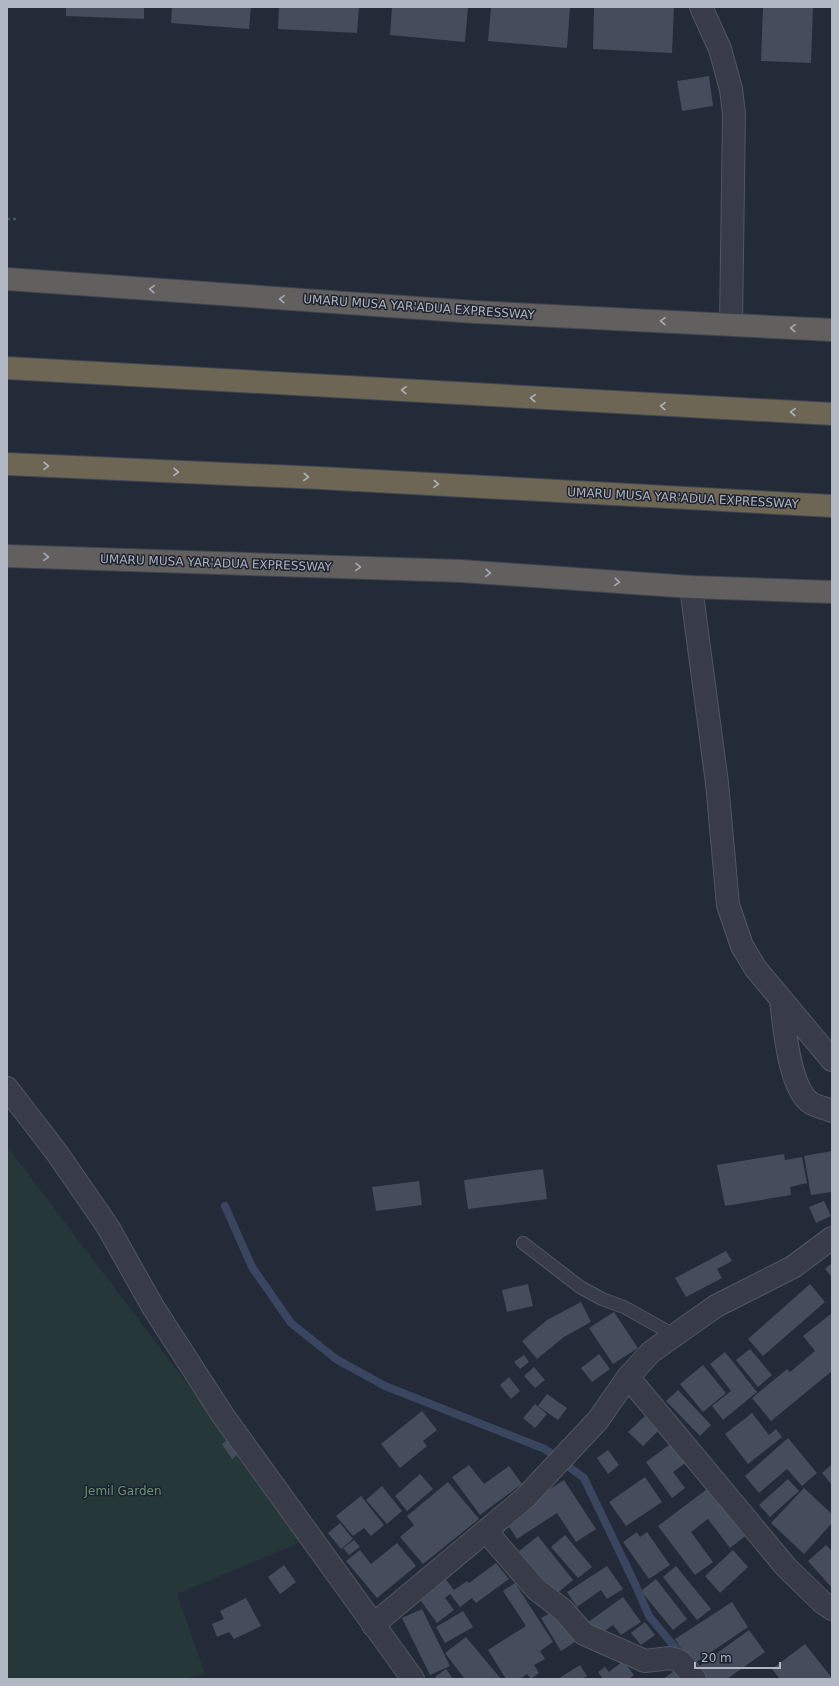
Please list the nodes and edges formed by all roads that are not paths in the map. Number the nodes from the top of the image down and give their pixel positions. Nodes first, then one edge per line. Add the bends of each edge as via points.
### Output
1 (701, 7) edge
2 (7, 279) edge
3 (731, 324) junction
4 (832, 330) edge
5 (7, 368) edge
6 (832, 414) edge
7 (7, 464) edge
8 (832, 506) edge
9 (7, 556) edge
10 (691, 587) junction
11 (832, 592) edge
12 (781, 1000) junction
13 (832, 1060) edge
14 (7, 1088) edge
15 (832, 1111) edge
16 (832, 1238) edge
17 (523, 1243) dead end
18 (674, 1335) junction
19 (628, 1377) junction
20 (486, 1531) junction
21 (832, 1609) edge
22 (374, 1625) junction
23 (413, 1679) edge
24 (695, 1679) edge

1 - 3 street via 720,49 731,89 734,114
3 -> 2 highway, UMARU MUSA YAR'ADUA EXPRESSWAY via 475,312
4 -> 3 highway, UMARU MUSA YAR'ADUA EXPRESSWAY
6 -> 5 highway
7 -> 8 highway, UMARU MUSA YAR'ADUA EXPRESSWAY
9 -> 10 highway, UMARU MUSA YAR'ADUA EXPRESSWAY via 461,571
10 - 11 highway, UMARU MUSA YAR'ADUA EXPRESSWAY
10 - 12 street via 717,783 728,905 742,946 756,969
12 - 13 street
12 - 15 street via 785,1038 801,1091 811,1103
14 - 22 street via 108,1227 153,1308 224,1417
16 - 18 street via 793,1266 716,1306
17 - 18 lane via 580,1287 624,1307
18 - 19 street via 651,1352
19 - 20 street via 598,1420 525,1498
19 - 21 street via 786,1567 822,1603
20 - 22 street
20 - 24 street via 536,1589 563,1610 584,1634 645,1661 670,1658 682,1662
22 - 23 street

